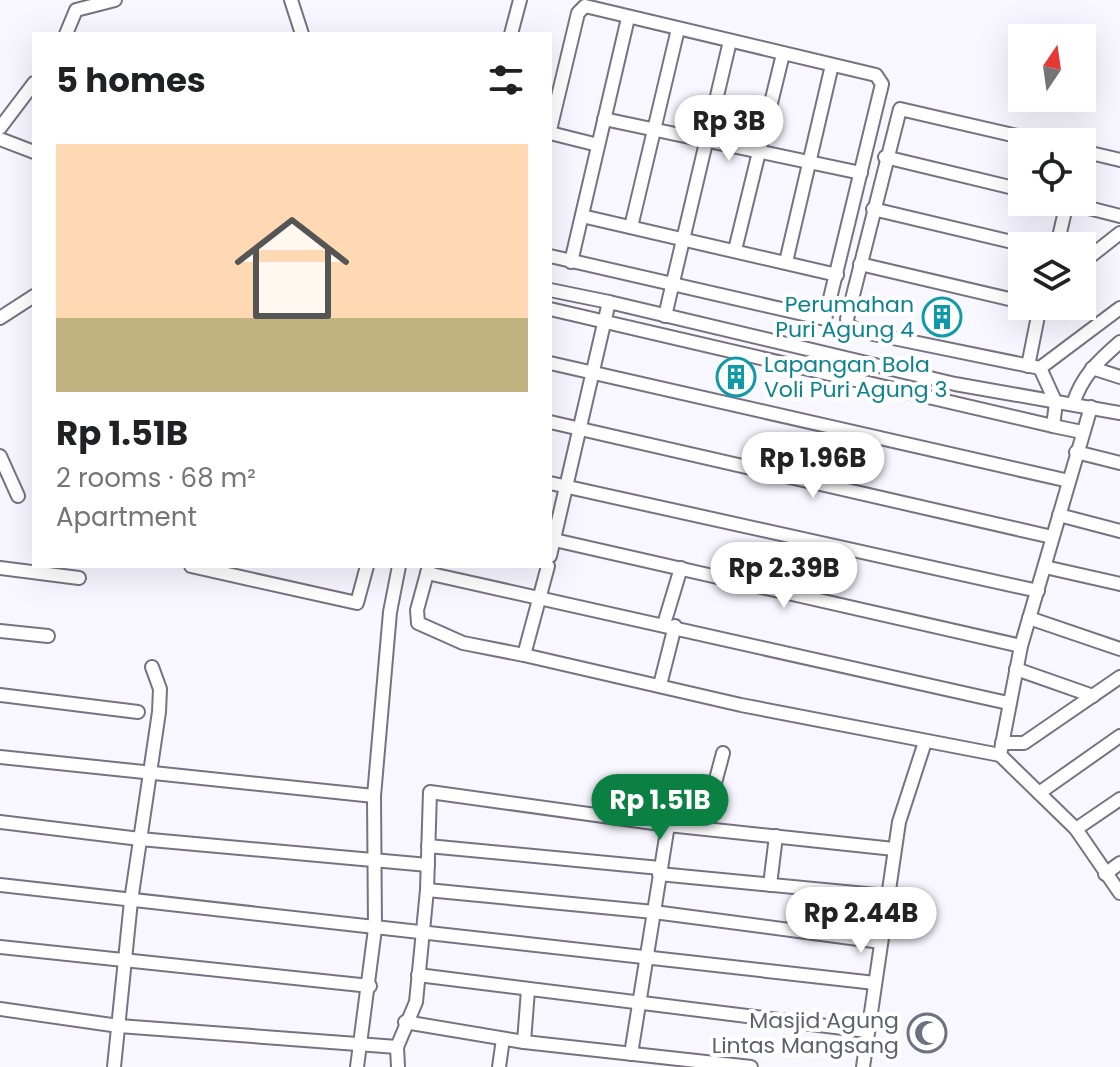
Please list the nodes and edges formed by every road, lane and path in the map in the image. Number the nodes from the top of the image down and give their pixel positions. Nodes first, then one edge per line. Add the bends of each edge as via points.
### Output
1 (115, 0) edge
2 (291, 0) edge
3 (520, 0) edge
4 (628, 18) junction
5 (678, 29) junction
6 (67, 32) edge
7 (301, 32) edge
8 (512, 32) edge
9 (730, 41) junction
10 (783, 54) junction
11 (832, 65) junction
12 (32, 86) edge
13 (604, 119) junction
14 (552, 124) edge
15 (0, 128) edge
16 (654, 131) junction
17 (552, 133) edge
18 (1008, 134) edge
19 (0, 139) edge
20 (706, 140) junction
21 (598, 145) junction
22 (759, 150) junction
23 (32, 151) edge
24 (1096, 154) edge
25 (885, 157) junction
26 (1120, 160) edge
27 (810, 162) junction
28 (861, 173) junction
29 (1008, 183) edge
30 (873, 209) junction
31 (1096, 210) edge
32 (582, 216) junction
33 (1120, 216) edge
34 (631, 227) junction
35 (1120, 233) edge
36 (682, 238) junction
37 (1008, 241) edge
38 (735, 250) junction
39 (1096, 252) edge
40 (552, 257) edge
41 (571, 262) junction
42 (786, 262) junction
43 (860, 264) junction
44 (837, 275) junction
45 (671, 287) junction
46 (552, 290) edge
47 (32, 297) edge
48 (1008, 299) edge
49 (609, 302) junction
50 (1120, 308) edge
51 (552, 309) edge
52 (665, 312) junction
53 (0, 318) edge
54 (1039, 320) edge
55 (604, 321) junction
56 (1120, 342) edge
57 (552, 363) edge
58 (1034, 367) junction
59 (1092, 368) junction
60 (594, 372) junction
61 (1120, 377) edge
62 (1052, 392) junction
63 (1073, 404) junction
64 (1091, 407) junction
65 (1120, 413) edge
66 (552, 422) edge
67 (1053, 426) junction
68 (582, 427) junction
69 (1082, 432) junction
70 (1076, 452) junction
71 (0, 456) edge
72 (1120, 463) edge
73 (1069, 481) junction
74 (552, 483) edge
75 (567, 487) junction
76 (18, 496) dead end
77 (1059, 515) junction
78 (1120, 531) edge
79 (1052, 537) junction
80 (552, 539) edge
81 (1045, 567) junction
82 (0, 568) edge
83 (203, 568) edge
84 (366, 568) edge
85 (399, 568) edge
86 (547, 568) edge
87 (681, 568) junction
88 (428, 569) edge
89 (79, 578) dead end
90 (1120, 584) edge
91 (1038, 591) junction
92 (538, 598) junction
93 (1029, 618) junction
94 (670, 625) junction
95 (0, 631) edge
96 (48, 636) dead end
97 (1021, 646) junction
98 (1120, 649) edge
99 (524, 655) junction
100 (152, 667) dead end
101 (1016, 669) junction
102 (1120, 677) edge
103 (660, 685) junction
104 (0, 695) edge
105 (1093, 696) junction
106 (1008, 703) junction
107 (138, 712) dead end
108 (1120, 736) edge
109 (925, 742) junction
110 (1001, 749) junction
111 (723, 753) dead end
112 (0, 757) edge
113 (148, 773) junction
114 (1039, 793) junction
115 (374, 796) junction
116 (1120, 799) edge
117 (0, 822) edge
118 (668, 825) junction
119 (703, 828) junction
120 (1076, 829) junction
121 (776, 836) junction
122 (140, 839) junction
123 (895, 843) junction
124 (428, 846) junction
125 (375, 860) junction
126 (1120, 863) edge
127 (428, 865) junction
128 (659, 871) junction
129 (1105, 874) junction
130 (0, 885) edge
131 (770, 885) junction
132 (427, 890) junction
133 (1120, 893) edge
134 (887, 896) junction
135 (131, 901) junction
136 (654, 912) junction
137 (375, 929) junction
138 (423, 932) junction
139 (881, 942) junction
140 (0, 947) edge
141 (649, 958) junction
142 (126, 961) junction
143 (418, 975) junction
144 (875, 983) junction
145 (370, 986) junction
146 (528, 990) junction
147 (641, 1004) junction
148 (0, 1009) edge
149 (405, 1022) junction
150 (119, 1026) junction
151 (867, 1031) junction
152 (503, 1039) junction
153 (359, 1042) junction
154 (524, 1042) junction
155 (397, 1047) junction
156 (613, 1052) junction
157 (631, 1054) junction
158 (114, 1067) edge
159 (357, 1067) edge
160 (398, 1067) edge
161 (499, 1067) edge
162 (612, 1067) edge
163 (751, 1067) edge
164 (863, 1067) edge

1 - 6 street via 76,10
2 - 7 street
3 - 8 street
4 - 5 street
4 - 13 street
4 - 14 street via 580,8
5 - 9 street
5 - 16 street
9 - 10 street
9 - 20 street
10 - 11 street
10 - 22 street
11 - 27 street
11 - 28 street via 881,79
12 - 15 street
13 - 16 street
13 - 21 street
16 - 20 street
16 - 34 street
17 - 21 street
18 - 25 street via 905,108 897,114
19 - 23 street
20 - 22 street
20 - 36 street
21 - 32 street
22 - 27 street
22 - 38 street
24 - 26 street
25 - 29 street
25 - 30 street
27 - 28 street
27 - 42 street
28 - 44 street
30 - 37 street
30 - 43 street
31 - 33 street
32 - 34 street
32 - 41 street
34 - 36 street
35 - 39 street
36 - 38 street
36 - 45 street
38 - 42 street
40 - 41 street
41 - 45 street
42 - 44 street
43 - 48 street
43 - 58 street via 848,325
44 - 45 street via 822,319
45 - 52 street
46 - 49 street
47 - 53 street
49 - 52 street
49 - 55 street
50 - 58 street
51 - 55 street
52 - 62 street via 955,384
54 - 58 street
55 - 60 street
55 - 67 street
56 - 59 street
57 - 60 street
58 - 62 street
59 - 61 street
59 - 63 street
60 - 68 street
60 - 73 street
62 - 63 street
62 - 67 street
63 - 64 street
64 - 65 street
64 - 69 street
66 - 68 street
67 - 69 street
68 - 75 street
68 - 79 street
69 - 70 street
70 - 72 street
70 - 73 street
71 - 76 street
73 - 77 street
74 - 75 street
75 - 80 street
75 - 91 street
77 - 78 street
77 - 79 street
79 - 81 street
80 - 87 street
81 - 90 street
81 - 91 street
82 - 89 street
83 - 84 street via 357,603
85 - 115 street
86 - 92 street
87 - 94 street
87 - 97 street
88 - 92 street
88 - 99 street via 418,623 463,643
91 - 93 street
92 - 94 street
92 - 99 street
93 - 97 street
93 - 98 street
94 - 103 street
94 - 106 street
95 - 96 street
97 - 101 street
99 - 103 street
100 - 113 street via 160,689
101 - 105 street
101 - 106 street
102 - 105 street
103 - 109 street
104 - 107 street
105 - 110 street via 1024,743
106 - 110 street
108 - 114 street
109 - 110 street
109 - 123 street
110 - 114 street
111 - 119 street
112 - 113 street
113 - 115 street
113 - 122 street
114 - 120 street
115 - 125 street
116 - 120 street
117 - 122 street
118 - 119 street
118 - 124 street via 430,792
118 - 128 street
119 - 121 street
120 - 129 street
121 - 123 street
121 - 131 street
122 - 125 street
122 - 135 street
123 - 134 street
124 - 127 street
124 - 128 street
125 - 127 street
125 - 137 street
126 - 129 street
127 - 132 street
128 - 131 street
128 - 136 street
129 - 133 street
130 - 135 street
131 - 134 street
132 - 136 street
132 - 138 street
134 - 139 street
135 - 137 street
135 - 142 street
136 - 139 street
136 - 141 street
137 - 138 street
137 - 145 street
138 - 141 street
138 - 143 street
139 - 144 street
140 - 142 street
141 - 144 street
141 - 147 street
142 - 145 street
142 - 150 street
143 - 146 street
143 - 149 street via 416,1002
144 - 151 street
145 - 153 street
146 - 147 street
146 - 154 street
147 - 151 street
147 - 157 street
148 - 150 street
149 - 152 street
149 - 155 street
150 - 153 street
150 - 158 street
151 - 164 street
152 - 154 street
152 - 161 street
153 - 155 street
153 - 159 street
154 - 156 street
155 - 160 street
156 - 157 street
156 - 162 street
157 - 163 street

